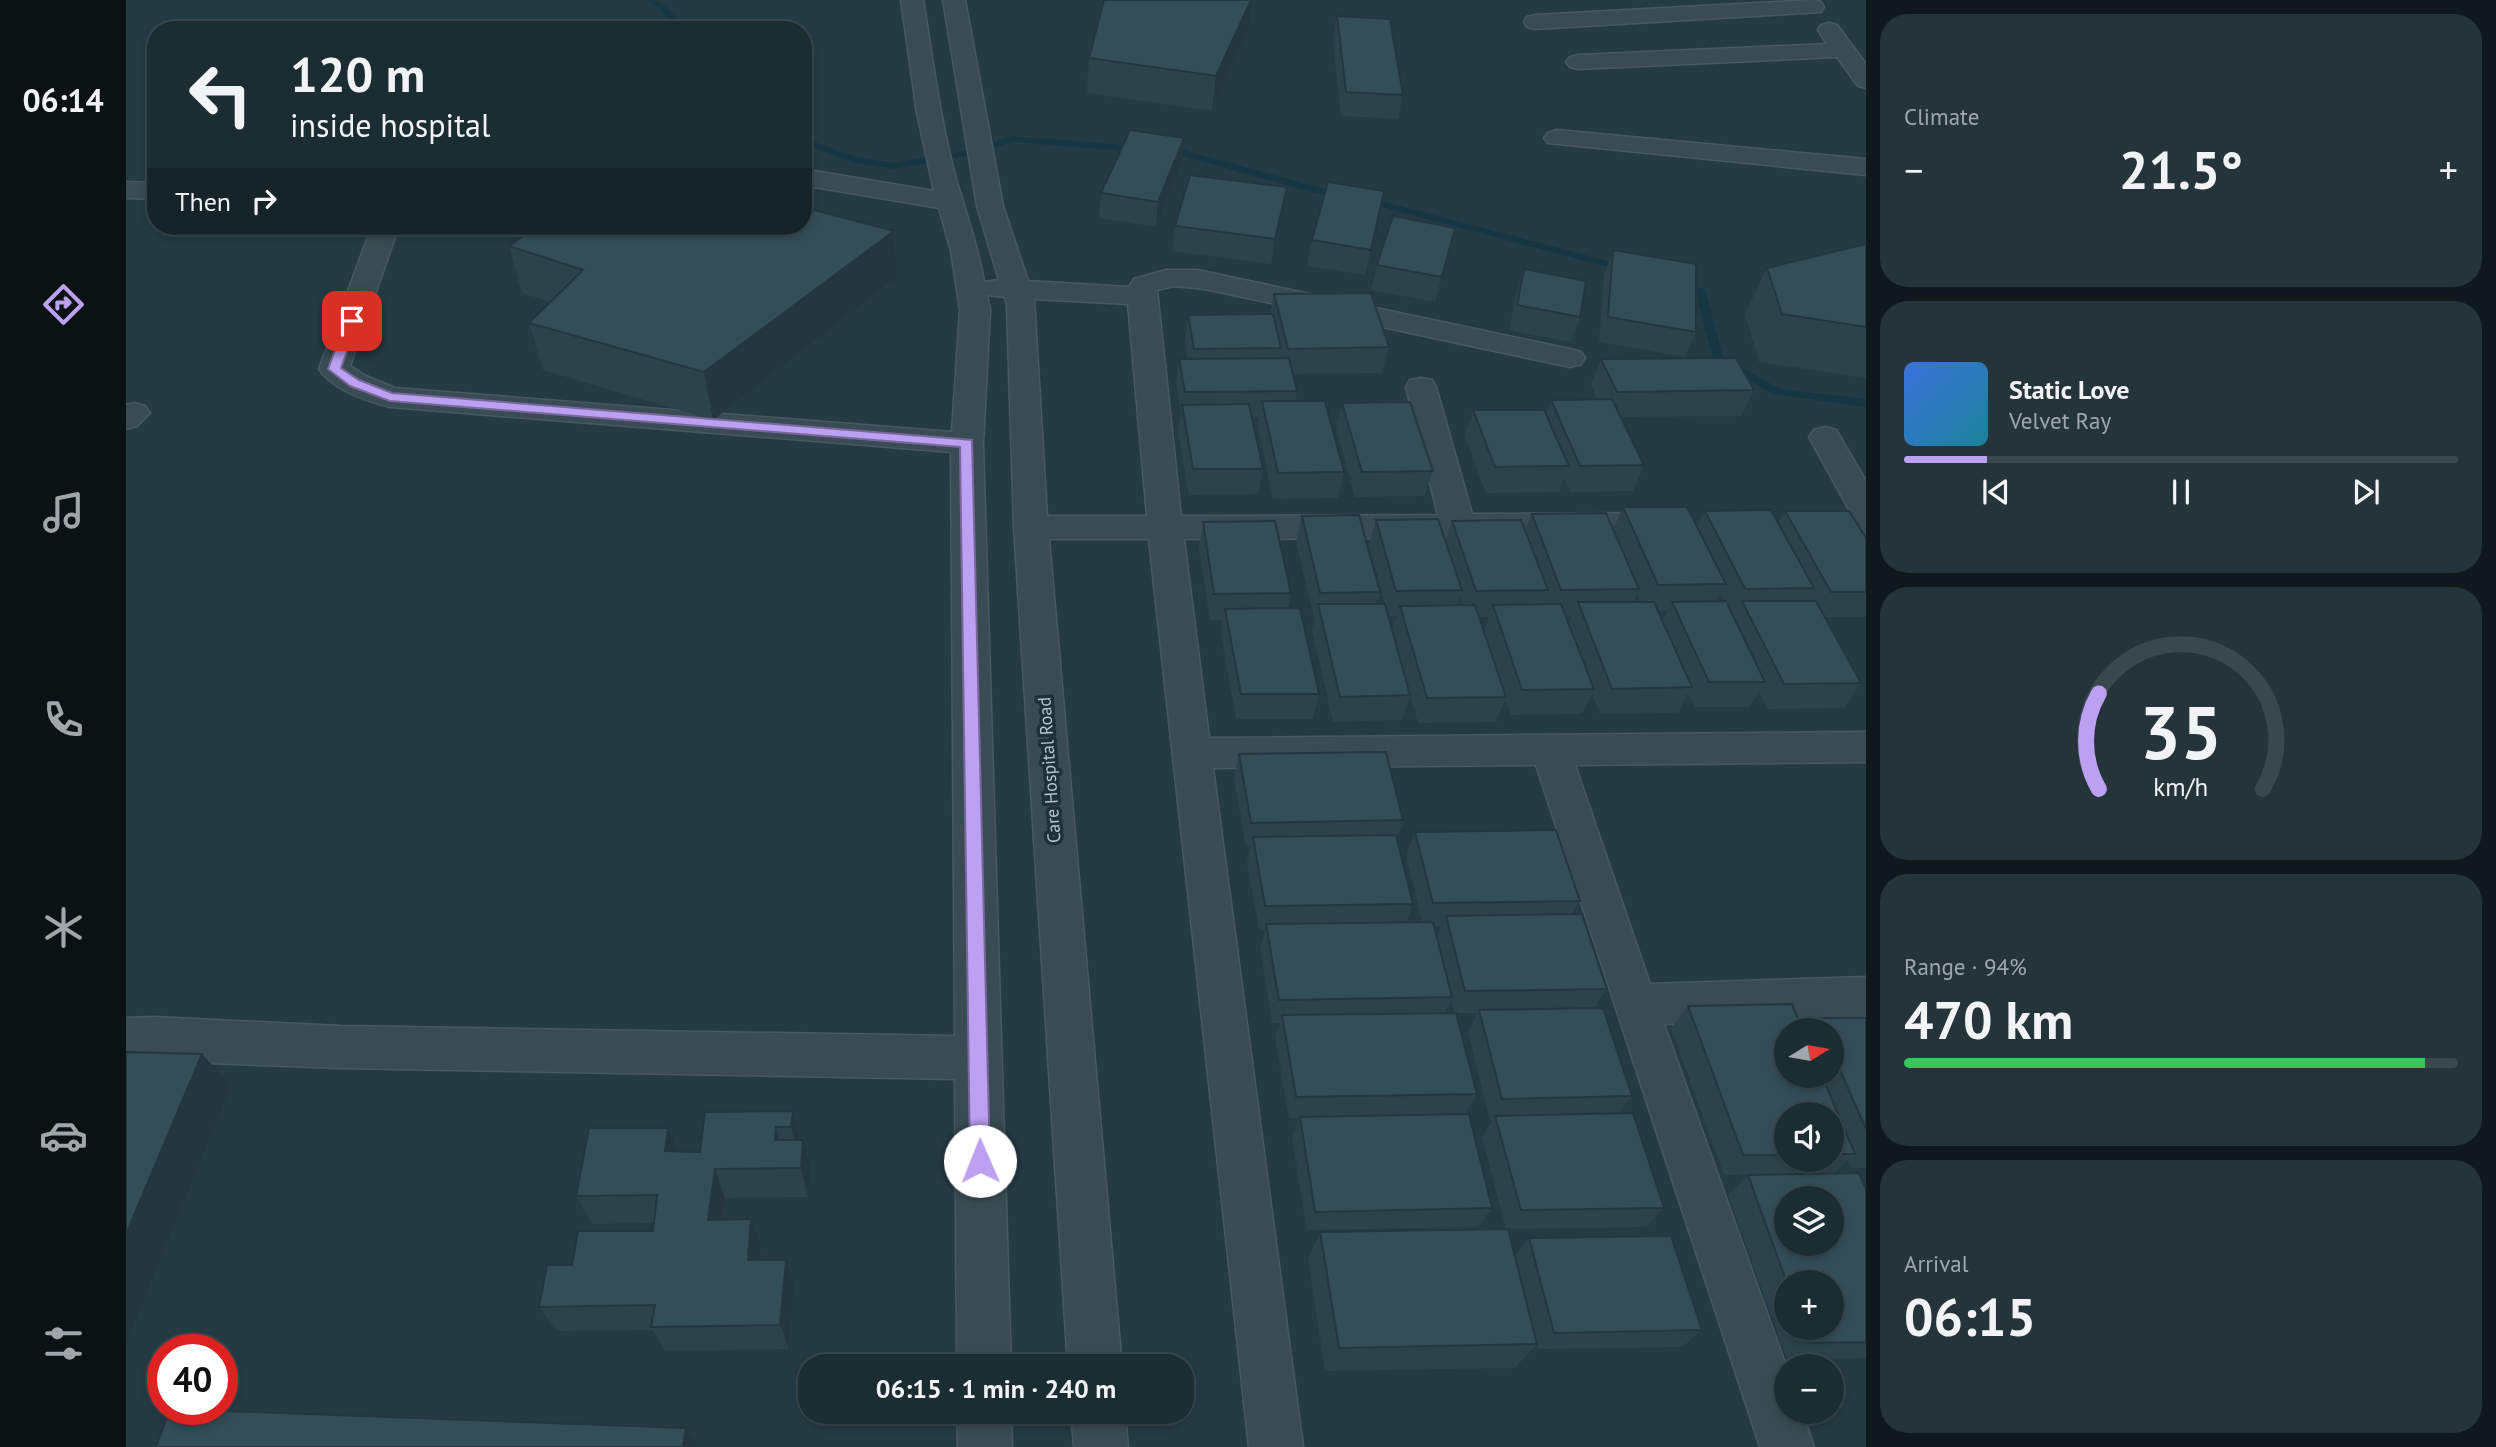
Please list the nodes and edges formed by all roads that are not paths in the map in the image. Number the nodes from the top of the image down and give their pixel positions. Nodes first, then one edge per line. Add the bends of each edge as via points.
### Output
1 (912, 0) edge
2 (954, 0) edge
3 (1810, 3) edge
4 (1535, 22) dead end
5 (1844, 50) junction
6 (1578, 62) dead end
7 (1866, 81) edge
8 (1558, 138) dead end
9 (1866, 167) edge
10 (812, 178) edge
11 (126, 190) edge
12 (946, 190) junction
13 (147, 191) edge
14 (383, 235) edge
15 (971, 286) junction
16 (1017, 289) junction
17 (1142, 296) junction
18 (1570, 358) dead end
19 (1421, 387) dead end
20 (1825, 437) dead end
21 (967, 443) junction
22 (1866, 510) edge
23 (1771, 524) edge
24 (1866, 524) edge
25 (1703, 525) edge
26 (1458, 526) junction
27 (1165, 527) junction
28 (1031, 528) junction
29 (1866, 747) edge
30 (1551, 751) junction
31 (1193, 753) junction
32 (1866, 997) edge
33 (1635, 1005) junction
34 (126, 1039) edge
35 (978, 1058) junction
36 (984, 1354) edge
37 (1094, 1354) edge
38 (984, 1424) edge
39 (1099, 1424) edge
40 (985, 1447) edge
41 (1101, 1447) edge
42 (1276, 1447) edge
43 (1787, 1447) edge

1 - 12 street
2 - 16 street, Care Hospital Road via 990,206
3 - 4 street
3 - 5 street
5 - 6 street
5 - 7 street
8 - 9 street
10 - 12 street
11 - 13 street
12 - 15 street
14 - 21 street via 334,369 390,397
15 - 16 street
15 - 21 street via 975,310
16 - 17 street
16 - 28 street, Care Hospital Road
17 - 18 street via 1144,285 1181,276
17 - 27 street
19 - 26 street
20 - 22 street
21 - 35 street
23 - 24 street
25 - 26 street
26 - 27 street
27 - 28 street
27 - 31 street
28 - 37 street, Care Hospital Road
29 - 30 street
30 - 31 street
30 - 33 street
31 - 42 street
32 - 33 street
33 - 43 street
34 - 35 street
35 - 36 street
38 - 40 street
39 - 41 street

